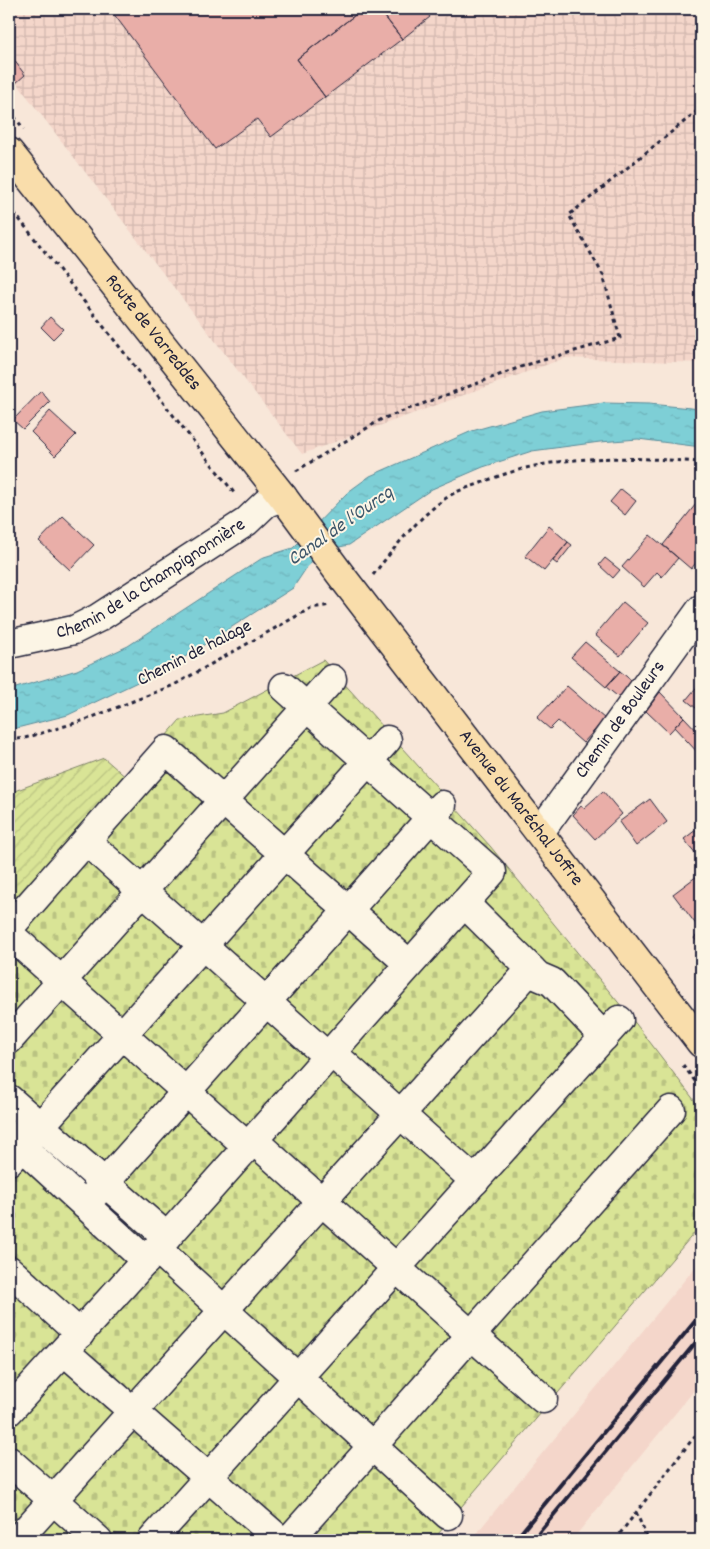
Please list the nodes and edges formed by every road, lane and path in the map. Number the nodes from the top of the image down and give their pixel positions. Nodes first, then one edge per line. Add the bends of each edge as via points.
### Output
1 (701, 108) edge
2 (9, 152) edge
3 (9, 206) edge
4 (701, 462) edge
5 (294, 472) dead end
6 (239, 498) dead end
7 (289, 506) junction
8 (340, 574) joint
9 (371, 578) dead end
10 (333, 605) dead end
11 (701, 609) edge
12 (9, 644) edge
13 (332, 679) dead end
14 (284, 687) dead end
15 (307, 708) junction
16 (9, 740) edge
17 (387, 740) dead end
18 (368, 762) junction
19 (224, 801) junction
20 (437, 811) junction
21 (540, 832) junction
22 (86, 841) junction
23 (284, 854) junction
24 (142, 892) junction
25 (464, 903) junction
26 (348, 910) junction
27 (9, 928) edge
28 (9, 934) edge
29 (203, 945) junction
30 (409, 964) junction
31 (531, 969) junction
32 (62, 981) junction
33 (266, 1002) junction
34 (122, 1035) junction
35 (9, 1040) edge
36 (701, 1042) edge
37 (329, 1054) junction
38 (186, 1092) junction
39 (9, 1099) edge
40 (672, 1110) dead end
41 (401, 1114) junction
42 (40, 1126) junction
43 (250, 1143) junction
44 (13, 1148) edge
45 (475, 1181) junction
46 (105, 1183) junction
47 (322, 1202) junction
48 (85, 1205) junction
49 (157, 1249) junction
50 (396, 1268) junction
51 (9, 1270) edge
52 (224, 1310) junction
53 (471, 1336) junction
54 (72, 1342) junction
55 (299, 1378) junction
56 (543, 1399) dead end
57 (10, 1408) edge
58 (133, 1411) junction
59 (701, 1428) edge
60 (374, 1446) junction
61 (9, 1461) edge
62 (209, 1478) junction
63 (52, 1500) junction
64 (636, 1512) junction
65 (448, 1515) dead end
66 (17, 1540) edge
67 (98, 1540) edge
68 (152, 1540) edge
69 (280, 1540) edge
70 (289, 1540) edge
71 (616, 1540) edge
72 (648, 1540) edge

1 - 5 path via 569,215 603,275 620,338 526,366 382,419
2 - 7 main road, Route de Varreddes
3 - 6 path
4 - 9 path via 612,456 530,466 502,474 450,496 406,535
7 - 8 main road, Route de Varreddes
7 - 12 street, Chemin de la Champignonnière via 266,503 246,522 98,618 74,630
8 - 21 main road, Avenue du Maréchal Joffre
10 - 16 path, Chemin de halage via 310,608 174,685 85,720
11 - 21 street, Chemin de Bouleurs
13 - 15 street
14 - 15 street
15 - 18 street
15 - 19 street
17 - 18 street
18 - 20 street
18 - 23 street
19 - 22 street via 166,750
19 - 23 street
19 - 24 street
20 - 25 street via 492,872
20 - 26 street
21 - 36 main road, Avenue du Maréchal Joffre
22 - 24 street
22 - 27 street
23 - 26 street
23 - 29 street
24 - 29 street
24 - 32 street
25 - 30 street
25 - 31 street
26 - 30 street
26 - 33 street
28 - 32 street
29 - 33 street
29 - 34 street
30 - 37 street
31 - 41 street
31 - 45 street via 612,1028
32 - 34 street
32 - 35 street
33 - 37 street
33 - 38 street
34 - 38 street
34 - 42 street
37 - 41 street
37 - 43 street
38 - 43 street
38 - 46 street
39 - 42 street
40 - 53 street
41 - 45 street
41 - 47 street
42 - 44 street
42 - 46 street
43 - 47 street
43 - 49 street
44 - 48 street
45 - 50 street
46 - 48 street
46 - 49 street
47 - 50 street
47 - 52 street
48 - 49 street
49 - 52 street
49 - 54 street
50 - 53 street
50 - 55 street
51 - 54 street
52 - 55 street
52 - 58 street
53 - 56 street
53 - 60 street
54 - 57 street
54 - 58 street
55 - 60 street
55 - 62 street
58 - 62 street
58 - 63 street
59 - 64 path
60 - 65 street
60 - 70 street
61 - 63 street
62 - 68 street
62 - 69 street
63 - 66 street
63 - 67 street
64 - 71 path
64 - 72 path

